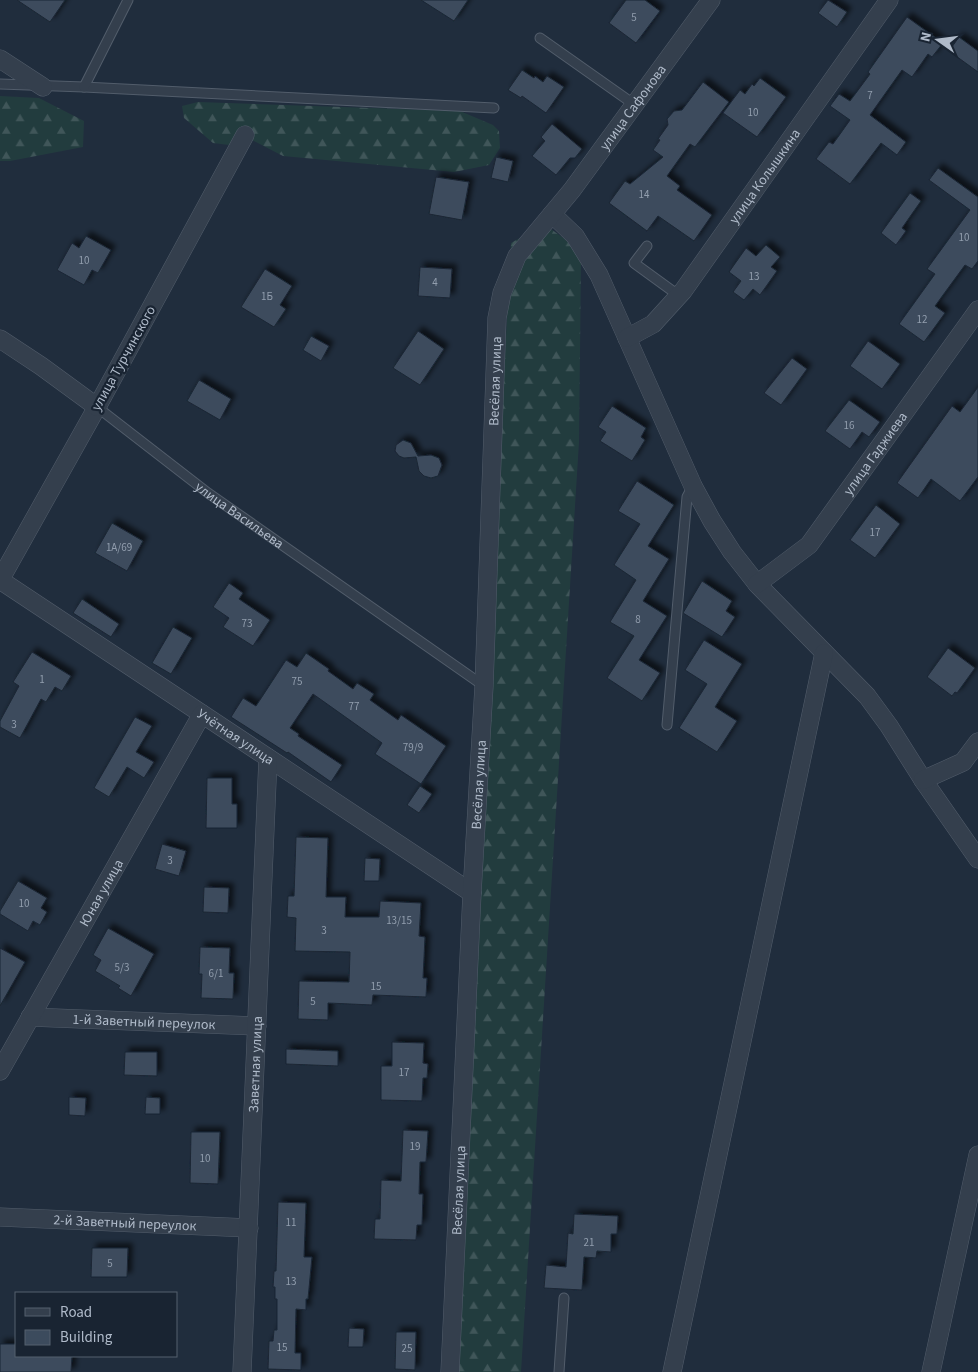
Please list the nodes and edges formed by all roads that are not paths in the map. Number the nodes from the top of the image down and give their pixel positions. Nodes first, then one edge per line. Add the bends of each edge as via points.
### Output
1 (128, 0) edge
2 (711, 0) edge
3 (889, 0) edge
4 (540, 38) dead end
5 (0, 58) edge
6 (0, 84) edge
7 (43, 87) junction
8 (84, 87) junction
9 (635, 105) junction
10 (494, 108) dead end
11 (245, 136) dead end
12 (552, 214) junction
13 (647, 246) dead end
14 (678, 295) junction
15 (978, 310) edge
16 (627, 338) junction
17 (0, 339) edge
18 (97, 407) junction
19 (693, 486) junction
20 (0, 580) edge
21 (758, 584) junction
22 (824, 653) junction
23 (484, 686) junction
24 (202, 714) junction
25 (667, 725) dead end
26 (978, 742) edge
27 (268, 758) junction
28 (923, 780) junction
29 (978, 859) edge
30 (472, 893) junction
31 (30, 1018) junction
32 (257, 1026) junction
33 (0, 1071) edge
34 (978, 1155) edge
35 (0, 1217) edge
36 (249, 1228) junction
37 (564, 1298) dead end
38 (242, 1372) edge
39 (450, 1372) edge
40 (559, 1372) edge
41 (672, 1372) edge
42 (931, 1372) edge

1 - 8 lane
2 - 9 street, улица Сафонова
3 - 14 street, улица Колышкина
4 - 9 lane
5 - 7 street
6 - 7 lane
7 - 8 lane
8 - 10 lane
9 - 12 street, улица Сафонова
11 - 18 street, улица Турчинского
12 - 16 street via 576,236 599,275
12 - 23 street, Весёлая улица via 517,256 502,293 497,318
13 - 14 lane via 634,263
14 - 16 street, улица Колышкина via 653,324
15 - 21 street, улица Гаджиева via 809,545
16 - 19 street
17 - 18 street, улица Васильева
18 - 20 street, улица Турчинского
18 - 23 lane, улица Васильева via 208,493
19 - 21 street via 732,552
19 - 25 lane via 687,497
20 - 24 street, Учётная улица
21 - 22 street
22 - 28 street via 867,696
22 - 41 street
23 - 30 street, Весёлая улица
24 - 27 street, Учётная улица
24 - 31 street, Юная улица
26 - 28 street via 963,762
27 - 30 street, Учётная улица
27 - 32 street, Заветная улица
28 - 29 street
30 - 39 street, Весёлая улица
31 - 32 street, 1-й Заветный переулок
31 - 33 street, Юная улица
32 - 36 street, Заветная улица
34 - 42 street
35 - 36 street, 2-й Заветный переулок
36 - 38 street, Заветная улица
37 - 40 lane

